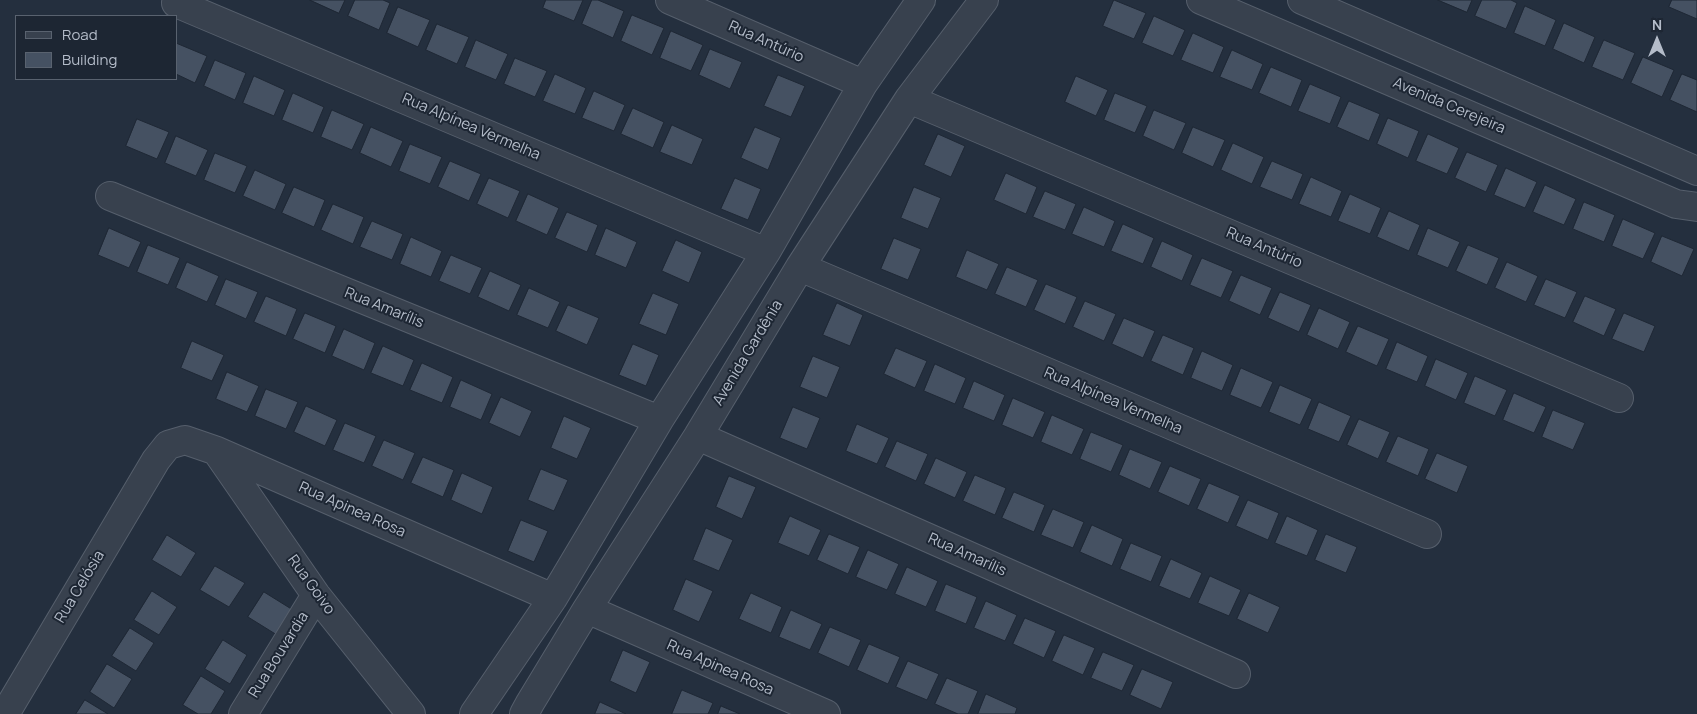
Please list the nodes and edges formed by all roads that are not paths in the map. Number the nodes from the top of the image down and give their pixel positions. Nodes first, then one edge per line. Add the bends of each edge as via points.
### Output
1 (670, 0) edge
2 (921, 0) edge
3 (984, 0) edge
4 (1202, 0) edge
5 (1302, 0) edge
6 (176, 3) dead end
7 (862, 84) junction
8 (909, 99) junction
9 (1697, 171) edge
10 (110, 196) dead end
11 (1697, 207) edge
12 (766, 252) junction
13 (800, 268) junction
14 (1619, 398) dead end
15 (659, 420) junction
16 (698, 436) junction
17 (217, 451) junction
18 (156, 460) joint
19 (1427, 534) dead end
20 (316, 595) junction
21 (553, 598) junction
22 (587, 609) junction
23 (1236, 674) dead end
24 (5, 714) edge
25 (243, 714) edge
26 (411, 714) edge
27 (474, 714) edge
28 (524, 714) edge
29 (826, 714) edge

1 - 7 street, Rua Antúrio
2 - 7 street
3 - 8 street, Avenida Gardênia
4 - 11 street, Avenida Cerejeira via 1676,204
5 - 9 street
6 - 12 street, Rua Alpínea Vermelha
7 - 12 street
8 - 13 street, Avenida Gardênia
8 - 14 street, Rua Antúrio
10 - 15 street, Rua Amarílis
12 - 15 street
13 - 16 street, Avenida Gardênia
13 - 19 street, Rua Alpínea Vermelha
15 - 21 street
16 - 22 street, Avenida Gardênia
16 - 23 street, Rua Amarílis
17 - 18 street, Rua Apinea Rosa via 185,440 168,445
17 - 20 street, Rua Goivo
17 - 21 street, Rua Apinea Rosa
18 - 24 street, Rua Celósia
20 - 25 street, Rua Bouvardia
20 - 26 street, Rua Goivo
21 - 27 street
22 - 28 street, Avenida Gardênia
22 - 29 street, Rua Apinea Rosa

